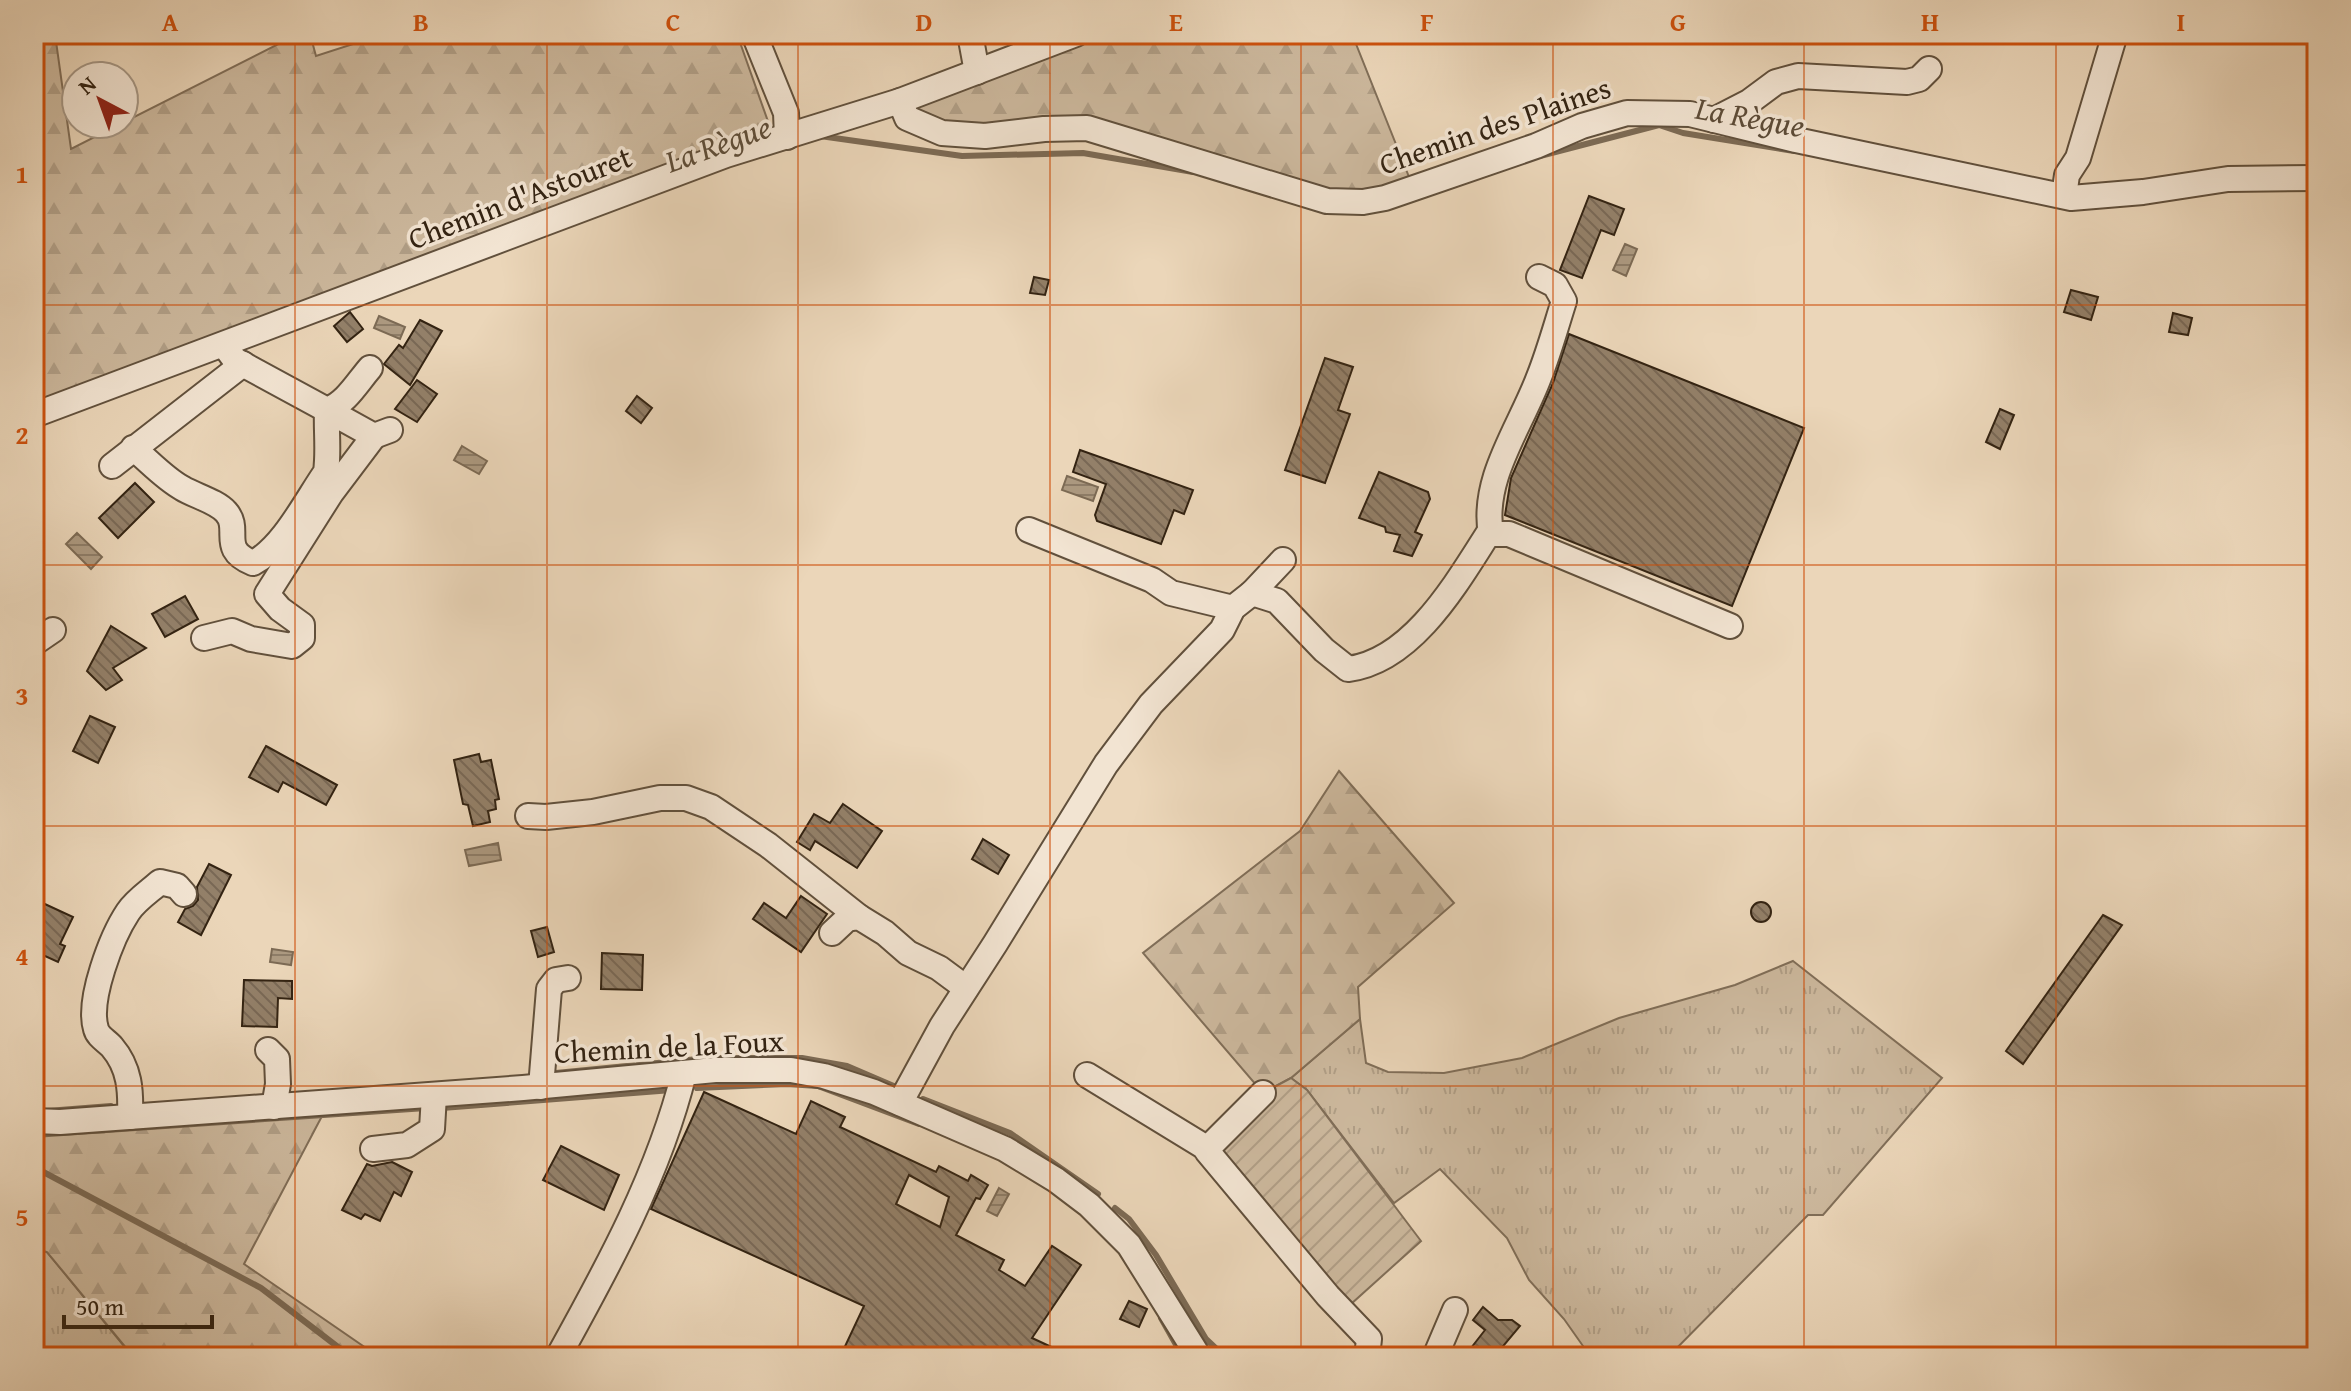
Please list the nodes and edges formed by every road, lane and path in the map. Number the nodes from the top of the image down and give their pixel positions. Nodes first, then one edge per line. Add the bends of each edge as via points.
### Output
1 (754, 34) edge
2 (970, 34) edge
3 (1076, 34) edge
4 (2115, 34) edge
5 (1929, 69) dead end
6 (977, 72) junction
7 (900, 101) junction
8 (1714, 120) junction
9 (787, 137) junction
10 (2317, 178) edge
11 (2064, 196) junction
12 (1539, 277) dead end
13 (224, 345) junction
14 (243, 364) junction
15 (370, 368) dead end
16 (327, 410) junction
17 (34, 415) edge
18 (133, 448) junction
19 (112, 466) dead end
20 (1029, 530) dead end
21 (1491, 534) junction
22 (1283, 560) dead end
23 (1252, 593) junction
24 (1233, 608) junction
25 (1730, 626) dead end
26 (204, 638) dead end
27 (528, 816) dead end
28 (184, 894) dead end
29 (859, 917) junction
30 (832, 933) dead end
31 (568, 978) dead end
32 (966, 988) junction
33 (268, 1050) dead end
34 (684, 1073) junction
35 (1087, 1075) dead end
36 (541, 1087) junction
37 (1263, 1093) dead end
38 (434, 1095) junction
39 (900, 1103) junction
40 (274, 1107) junction
41 (130, 1117) junction
42 (34, 1121) edge
43 (373, 1149) dead end
44 (1208, 1149) junction
45 (1455, 1310) dead end
46 (558, 1357) edge
47 (1199, 1357) edge
48 (1367, 1357) edge
49 (1435, 1357) edge

1 - 9 street via 786,113
2 - 6 street
3 - 6 street, Chemin d'Astouret
4 - 11 street
5 - 8 street via 1907,82 1798,76 1776,82
6 - 7 street, Chemin d'Astouret
7 - 8 street, Chemin des Plaines via 907,118 942,133 985,136 1087,128 1327,201 1363,202 1627,113 1690,114
7 - 9 street, Chemin d'Astouret
8 - 11 street, Chemin des Plaines
9 - 13 street, Chemin d'Astouret via 726,155
10 - 11 street, Chemin des Plaines via 2228,179 2094,198
12 - 21 street via 1555,285 1564,301 1539,377 1492,486
13 - 14 street
13 - 17 street, Chemin d'Astouret
14 - 16 street
14 - 18 street
15 - 16 street via 337,407
16 - 18 street via 326,472 275,546 253,563 233,549 230,515 179,486
16 - 26 street via 382,433 331,493 267,594 302,625 302,638 292,646 232,631
18 - 19 street
20 - 24 street via 1152,580 1171,593
21 - 23 street via 1419,627 1390,654 1365,667 1348,669 1277,601
21 - 25 street via 1509,534
22 - 23 street
23 - 24 street
24 - 32 street via 1222,630 1151,704 1106,764
27 - 29 street via 686,798 711,807 768,845
28 - 41 street via 177,886 160,882 131,908 99,982 93,1007 96,1032 113,1048 128,1077
29 - 30 street via 847,919
29 - 32 street
31 - 36 street via 556,980 549,989
32 - 39 street
33 - 40 street via 277,1059
34 - 36 street, Chemin de la Foux
34 - 39 street, Chemin de la Foux via 791,1070
34 - 46 street via 627,1229
35 - 44 street
36 - 38 street, Chemin de la Foux
37 - 44 street
38 - 40 street, Chemin de la Foux
38 - 43 street via 432,1129 407,1145
39 - 47 street, Chemin de la Foux via 1005,1149 1089,1205 1129,1245
40 - 41 street, Chemin de la Foux
41 - 42 street, Chemin de la Foux
44 - 48 street via 1369,1339
45 - 49 street

